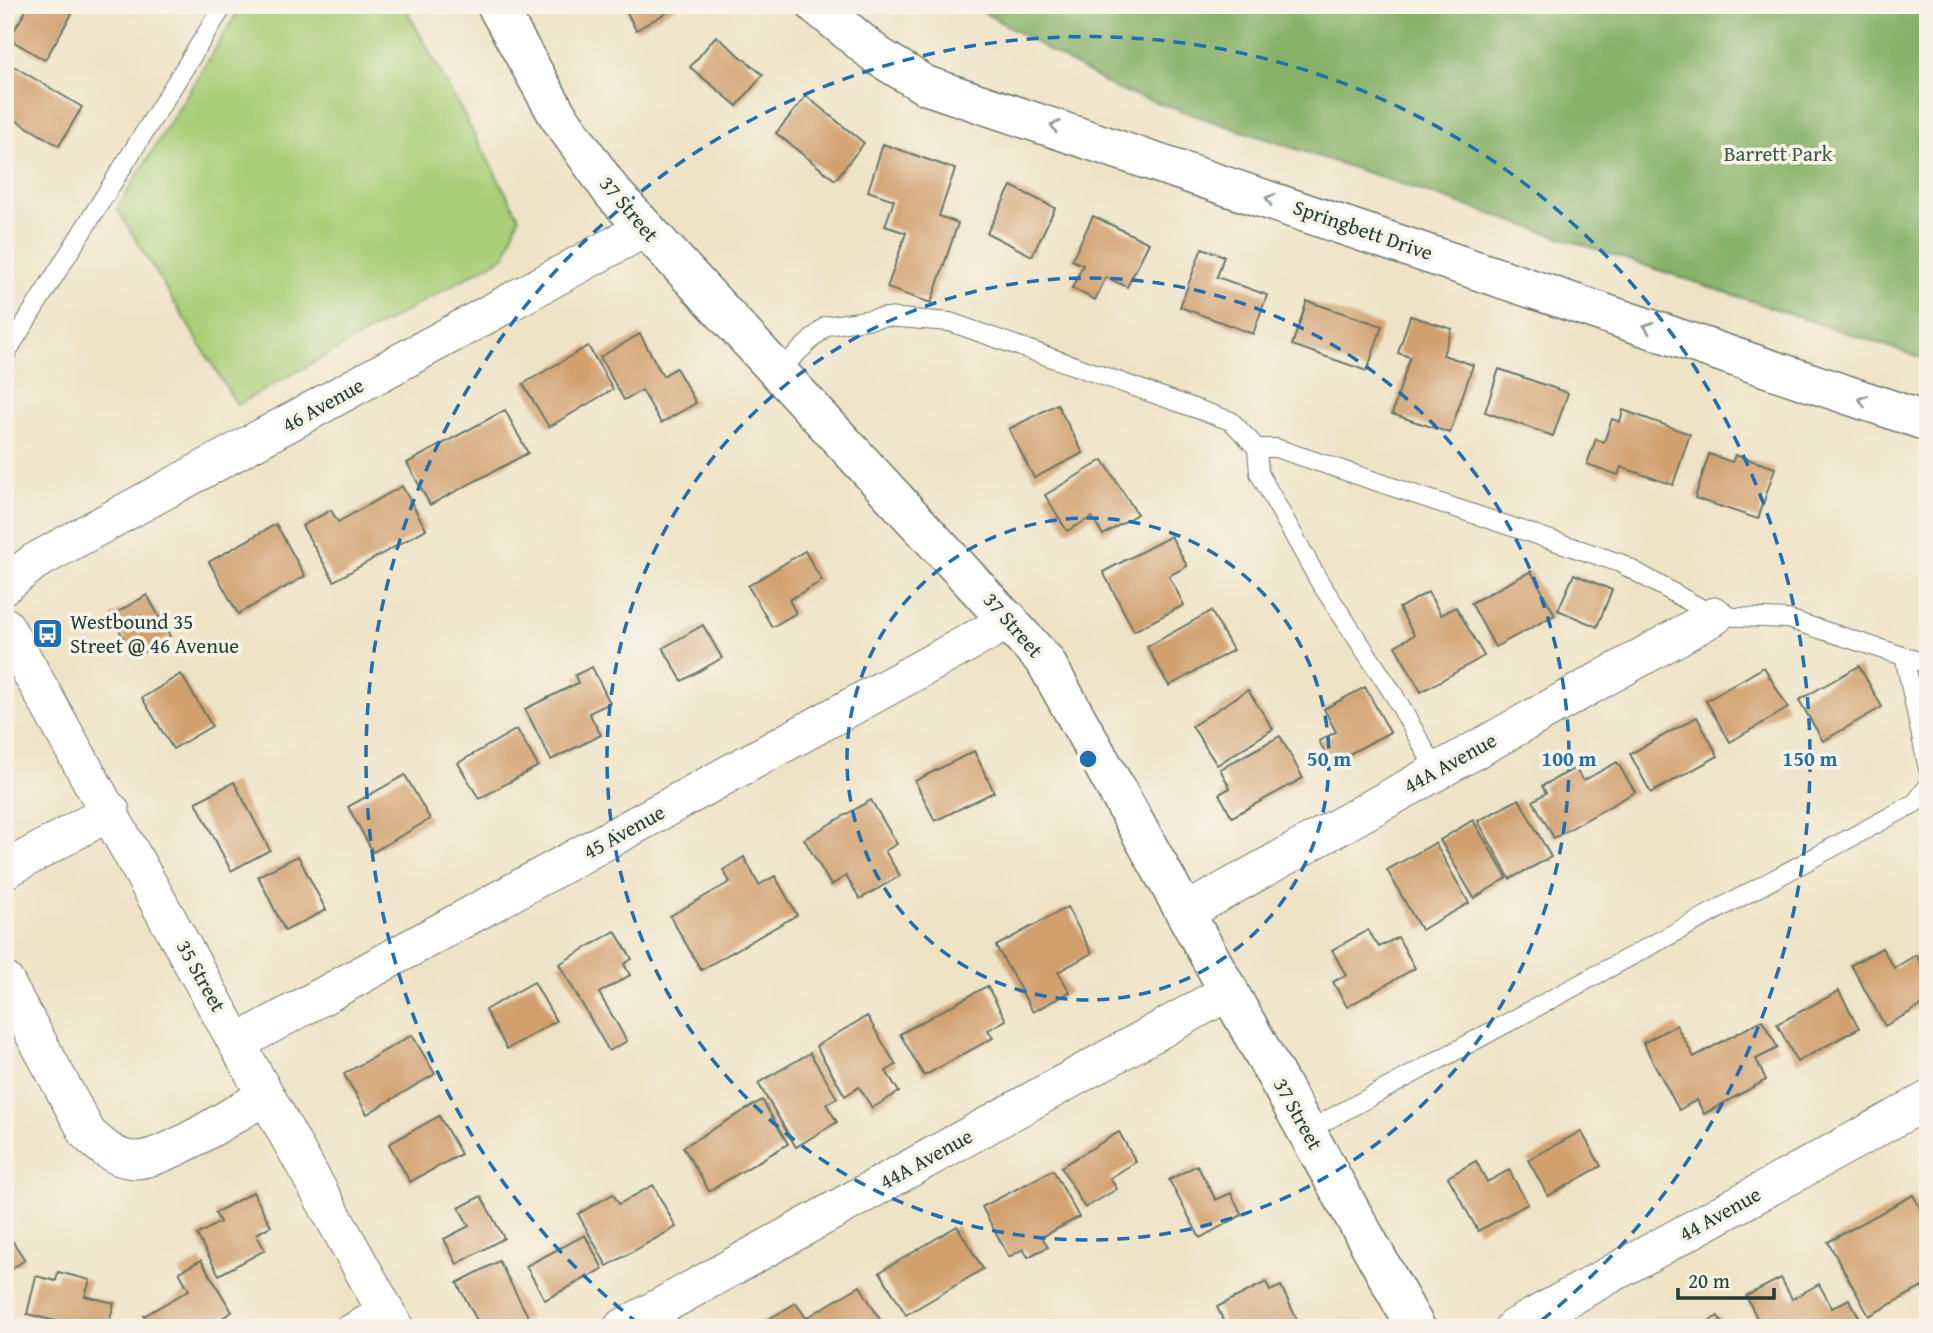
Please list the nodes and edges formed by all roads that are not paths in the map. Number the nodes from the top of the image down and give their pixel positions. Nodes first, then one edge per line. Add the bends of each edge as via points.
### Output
1 (224, 5) edge
2 (496, 5) edge
3 (816, 5) edge
4 (644, 229) junction
5 (5, 355) edge
6 (779, 370) junction
7 (1928, 422) edge
8 (1257, 448) junction
9 (5, 585) edge
10 (1715, 616) junction
11 (1010, 620) junction
12 (5, 626) edge
13 (1904, 656) junction
14 (1928, 664) edge
15 (1928, 769) edge
16 (1436, 770) junction
17 (1928, 786) edge
18 (111, 811) junction
19 (5, 870) edge
20 (1186, 912) junction
21 (5, 981) edge
22 (1230, 991) junction
23 (237, 1043) junction
24 (266, 1096) junction
25 (1928, 1100) edge
26 (1307, 1131) junction
27 (388, 1316) edge
28 (341, 1328) edge
29 (622, 1328) edge
30 (1416, 1328) edge
31 (1513, 1328) edge

1 - 5 lane
2 - 4 street, 37 Street via 557,114
7 -> 3 street, Springbett Drive via 925,85 877,56
4 - 6 street, 37 Street
4 - 9 street, 46 Avenue via 34,562
6 - 8 lane via 826,326 885,317 950,322 1231,421
6 - 11 street, 37 Street
8 - 10 lane via 1276,448 1620,564
8 - 16 lane via 1265,485
10 - 13 lane via 1788,620
10 - 16 street, 44A Avenue
11 - 20 street, 37 Street via 1051,670
11 - 23 street, 45 Avenue
12 - 18 street, 35 Street
13 - 14 lane
13 - 15 lane
16 - 20 street, 44A Avenue
17 - 26 lane via 1916,803
18 - 19 street
18 - 23 street, 35 Street
20 - 22 street, 37 Street
21 - 24 street via 88,1134 120,1157 135,1160 164,1153
22 - 26 street, 37 Street
22 - 29 street, 44A Avenue
23 - 24 street, 35 Street
24 - 27 street, 35 Street
25 - 31 street, 44 Avenue
26 - 30 street, 37 Street
27 - 28 lane

